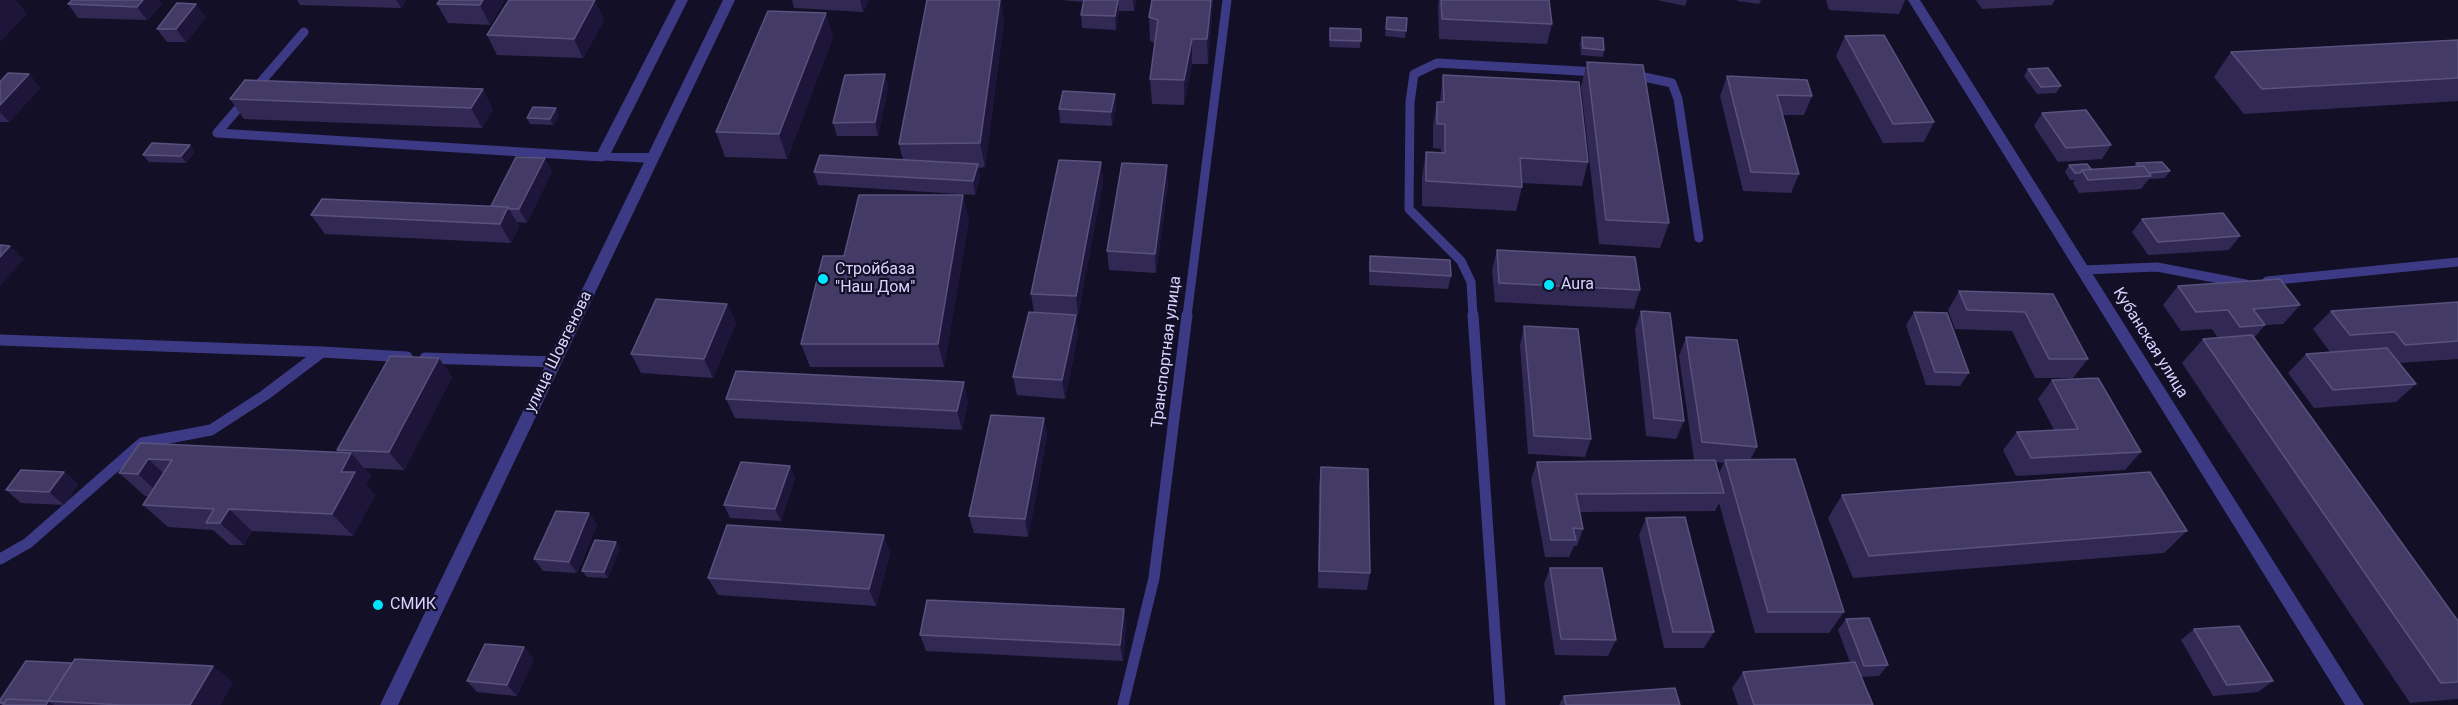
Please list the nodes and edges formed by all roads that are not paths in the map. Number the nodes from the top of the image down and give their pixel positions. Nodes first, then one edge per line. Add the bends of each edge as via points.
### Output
1 (682, 0) edge
2 (729, 0) edge
3 (1227, 0) edge
4 (1914, 0) edge
5 (304, 32) dead end
6 (1609, 73) edge
7 (1620, 73) edge
8 (602, 157) junction
9 (652, 158) junction
10 (1699, 238) dead end
11 (2458, 262) edge
12 (2083, 270) junction
13 (0, 340) edge
14 (322, 352) junction
15 (554, 362) junction
16 (0, 559) edge
17 (389, 705) edge
18 (1124, 705) edge
19 (1500, 705) edge
20 (2355, 705) edge

1 - 8 street
2 - 9 street, улица Шовгенова
3 - 18 lane, Транспортная улица via 1154,578
4 - 12 street, Кубанская улица
5 - 8 lane via 217,133
6 - 19 lane via 1437,63 1414,74 1409,209 1461,261 1471,282
7 - 10 lane via 1672,83 1678,99
8 - 9 street
9 - 15 street, улица Шовгенова
11 - 12 lane via 2242,284 2157,267
12 - 20 street, Кубанская улица
13 - 14 lane
14 - 15 lane
14 - 16 lane via 211,429 142,443 28,543
15 - 17 street, улица Шовгенова

